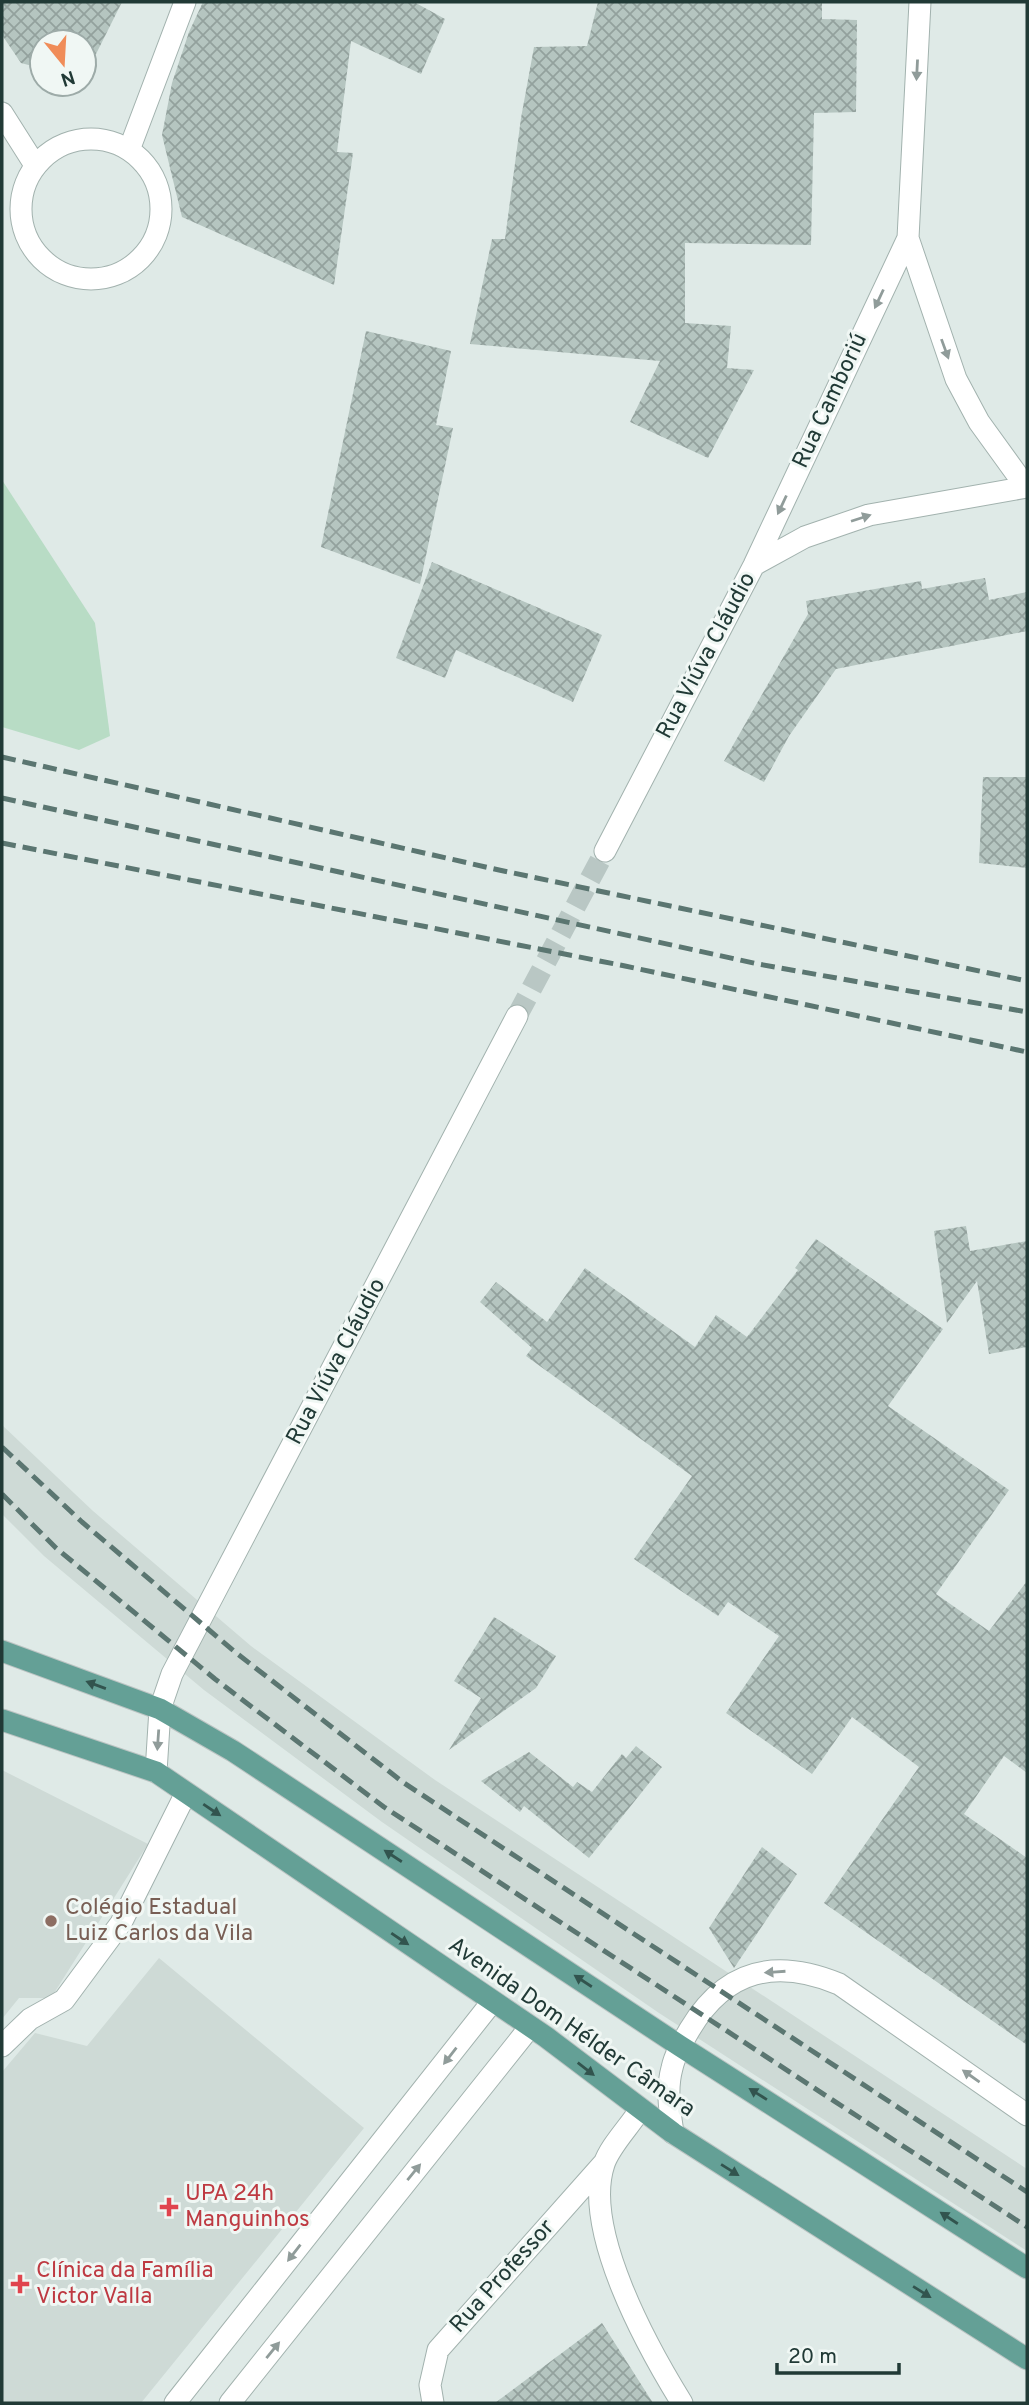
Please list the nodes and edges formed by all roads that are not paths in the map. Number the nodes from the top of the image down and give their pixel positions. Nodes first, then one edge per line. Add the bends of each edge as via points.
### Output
1 (185, 2) edge
2 (920, 2) edge
3 (2, 113) edge
4 (129, 150) junction
5 (35, 166) junction
6 (908, 237) junction
7 (1027, 487) edge
8 (754, 565) junction
9 (605, 851) tunnel mouth
10 (517, 1016) tunnel mouth
11 (2, 1651) edge
12 (160, 1709) junction
13 (2, 1720) edge
14 (156, 1772) junction
15 (186, 1793) junction
16 (492, 2002) junction
17 (530, 2027) junction
18 (2, 2046) edge
19 (680, 2046) junction
20 (639, 2111) junction
21 (1027, 2115) edge
22 (673, 2133) junction
23 (604, 2164) junction
24 (1027, 2268) edge
25 (1027, 2359) edge
26 (175, 2403) edge
27 (230, 2403) edge
28 (433, 2403) edge
29 (682, 2403) edge

1 - 4 street
2 -> 6 street, Rua Camboriú
3 - 5 street
4 - 5 street via 110,141 69,142 50,151
4 - 5 street via 153,174 162,207 155,240 134,267 103,279 69,277 40,259 22,230 21,197
6 -> 7 street, Rua Camboriú via 956,379 979,422
6 -> 8 street, Rua Camboriú
8 -> 7 street, Rua Viúva Cláudio via 805,537 869,515
8 - 9 street, Rua Viúva Cláudio
10 - 12 street, Rua Viúva Cláudio via 172,1674
12 -> 11 main road, Avenida Dom Hélder Câmara
12 -> 14 street, Rua Viúva Cláudio
19 -> 12 main road, Avenida Dom Hélder Câmara via 262,1769
13 - 14 main road, Avenida Dom Hélder Câmara
14 - 15 main road, Avenida Dom Hélder Câmara
15 -> 16 main road, Avenida Dom Hélder Câmara
15 - 18 street via 121,1923 64,2000 30,2019
16 - 17 main road, Avenida Dom Hélder Câmara
16 -> 26 street
17 -> 20 main road, Avenida Dom Hélder Câmara
27 -> 17 street
21 -> 19 street via 839,1984 815,1974 762,1973 735,1981 717,1992
19 - 22 street via 668,2093
24 -> 19 main road, Avenida Dom Hélder Câmara
20 - 22 main road, Avenida Dom Hélder Câmara
20 - 23 street, Rua Professor
22 -> 25 main road, Avenida Dom Hélder Câmara
23 - 28 street, Rua Professor via 438,2350 430,2385
23 - 29 street via 600,2200 606,2242 643,2340

